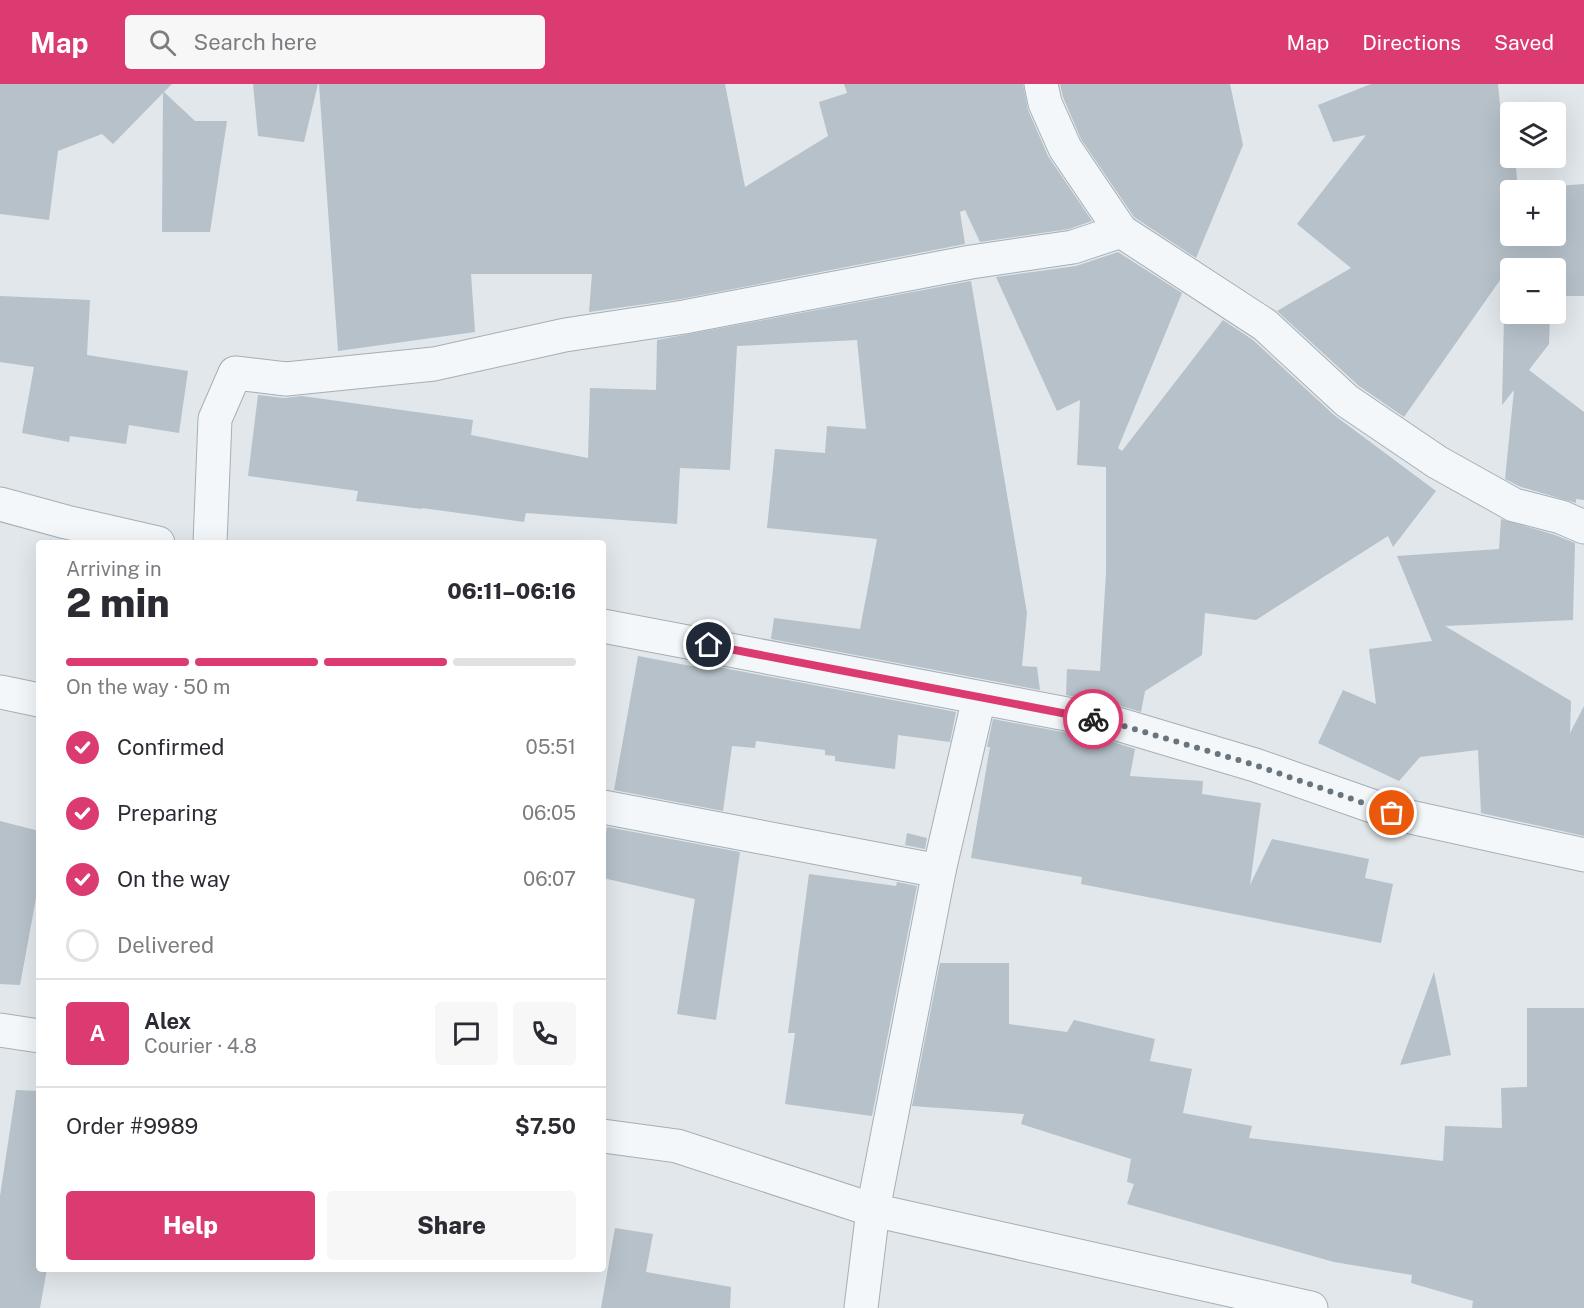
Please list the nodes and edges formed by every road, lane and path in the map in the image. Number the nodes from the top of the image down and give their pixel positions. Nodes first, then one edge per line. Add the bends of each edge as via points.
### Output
1 (1041, 84) edge
2 (1121, 231) junction
3 (0, 504) edge
4 (1584, 527) edge
5 (145, 540) edge
6 (210, 540) edge
7 (606, 627) edge
8 (0, 692) edge
9 (979, 698) junction
10 (36, 699) edge
11 (606, 808) edge
12 (1584, 855) edge
13 (939, 871) junction
14 (0, 1030) edge
15 (36, 1036) edge
16 (606, 1136) edge
17 (873, 1210) junction
18 (861, 1308) edge
19 (1311, 1308) edge

1 - 2 street via 1065,148
2 - 4 street via 1265,324 1347,401 1437,462 1514,505
2 - 6 street via 1073,247 565,335 434,364 286,379 236,373 215,419
3 - 5 street
7 - 9 street
8 - 10 street
9 - 12 street via 1114,723 1255,765 1392,813
9 - 13 street
11 - 13 street
13 - 17 street
14 - 15 street
16 - 17 street via 676,1146
17 - 18 street
17 - 19 street

